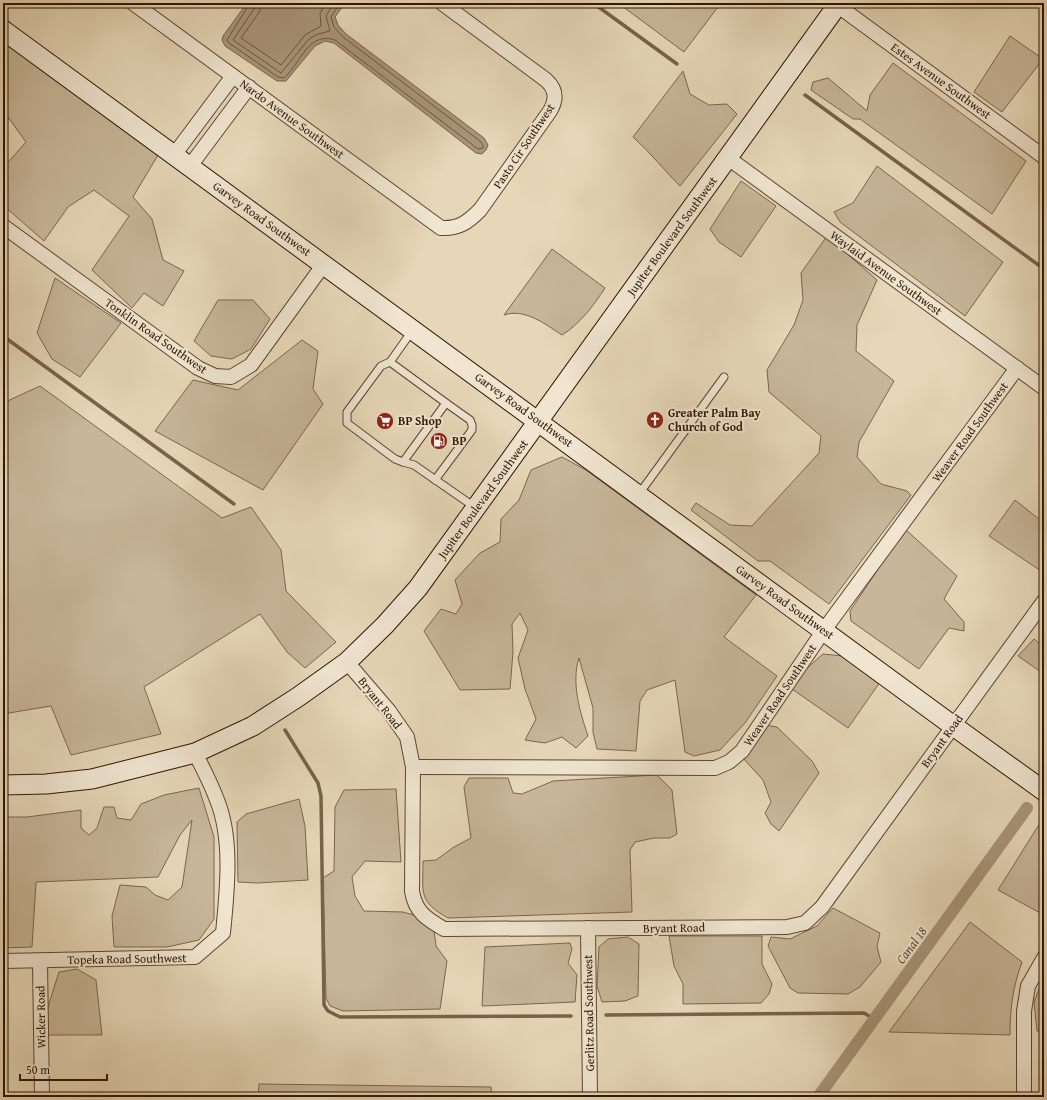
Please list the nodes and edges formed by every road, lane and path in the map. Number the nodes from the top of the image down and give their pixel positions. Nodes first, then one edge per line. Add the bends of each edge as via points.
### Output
1 (133, 3) edge
2 (442, 3) edge
3 (838, 4) edge
4 (3, 30) edge
5 (233, 76) junction
6 (249, 87) junction
7 (174, 155) junction
8 (1044, 157) edge
9 (728, 158) junction
10 (190, 166) junction
11 (3, 226) edge
12 (453, 229) joint
13 (324, 264) junction
14 (414, 329) junction
15 (390, 362) junction
16 (1016, 368) junction
17 (724, 377) dead end
18 (1044, 388) edge
19 (446, 403) junction
20 (539, 421) junction
21 (403, 462) junction
22 (436, 480) junction
23 (639, 495) junction
24 (476, 508) junction
25 (1044, 601) edge
26 (824, 630) junction
27 (347, 662) junction
28 (952, 726) junction
29 (195, 753) junction
30 (413, 767) junction
31 (3, 785) edge
32 (1044, 791) edge
33 (588, 928) junction
34 (1044, 958) edge
35 (3, 961) edge
36 (40, 961) junction
37 (42, 1097) edge
38 (590, 1097) edge
39 (1024, 1097) edge

1 - 5 street, Nardo Avenue Southwest
2 - 12 street, Pasto Cir Southwest via 546,80 554,89 555,96 550,111 480,210 467,223
3 - 8 street, Estes Avenue Southwest
3 - 9 street, Jupiter Boulevard Southwest
4 - 7 street, Garvey Road Southwest
5 - 6 street, Nardo Avenue Southwest
5 - 7 street
6 - 10 street
6 - 12 street, Nardo Avenue Southwest via 441,228
7 - 10 street, Garvey Road Southwest
9 - 16 street, Waylaid Avenue Southwest
9 - 20 street, Jupiter Boulevard Southwest
10 - 13 street, Garvey Road Southwest
11 - 13 street, Tonklin Road Southwest via 198,368 215,376 231,377 251,365
13 - 14 street, Garvey Road Southwest
14 - 15 lane
14 - 20 street, Garvey Road Southwest
15 - 19 lane
15 - 21 lane via 381,366 347,412 346,423
16 - 18 street, Waylaid Avenue Southwest
16 - 26 street, Weaver Road Southwest
17 - 23 lane
19 - 21 lane
19 - 22 lane via 470,420 472,430
20 - 23 street, Garvey Road Southwest
20 - 24 street, Jupiter Boulevard Southwest
21 - 22 lane via 414,465
22 - 24 lane
23 - 26 street, Garvey Road Southwest
24 - 27 street, Jupiter Boulevard Southwest via 418,588 385,626
25 - 28 street, Bryant Road
26 - 28 street, Garvey Road Southwest
26 - 30 street, Weaver Road Southwest via 742,752 715,768
27 - 29 street, Jupiter Boulevard Southwest via 253,726
27 - 30 street, Bryant Road via 389,711 407,737
28 - 32 street, Garvey Road Southwest
28 - 33 street, Bryant Road via 822,907 806,923 787,927
29 - 31 street, Jupiter Boulevard Southwest via 92,779
29 - 36 street, Topeka Road Southwest via 218,800 224,823 226,896 223,934 194,957
30 - 33 street, Bryant Road via 412,891 414,903 426,918 444,929
33 - 38 street, Gerlitz Road Southwest
34 - 39 street via 1028,986 1024,1011
35 - 36 street, Topeka Road Southwest
36 - 37 street, Wicker Road

